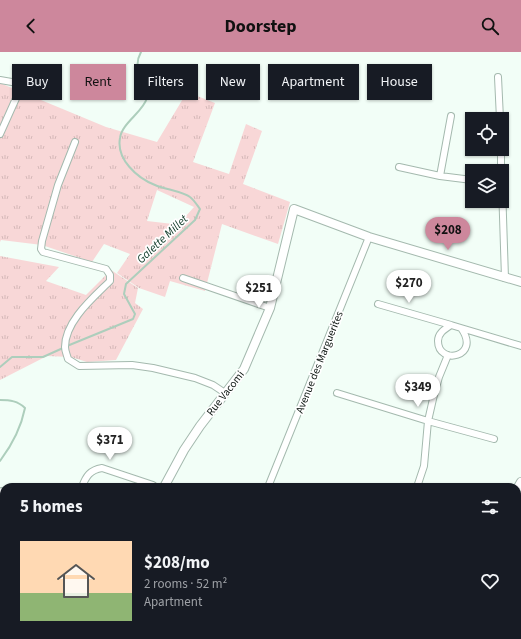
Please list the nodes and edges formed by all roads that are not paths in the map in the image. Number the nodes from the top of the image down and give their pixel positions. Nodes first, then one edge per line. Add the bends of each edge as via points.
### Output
1 (498, 77) dead end
2 (0, 80) edge
3 (12, 83) edge
4 (15, 100) edge
5 (500, 112) edge
6 (451, 116) dead end
7 (0, 134) edge
8 (75, 142) dead end
9 (399, 167) dead end
10 (440, 176) junction
11 (465, 179) edge
12 (503, 208) edge
13 (369, 237) junction
14 (184, 278) dead end
15 (505, 278) junction
16 (521, 282) edge
17 (378, 304) dead end
18 (270, 308) junction
19 (435, 321) junction
20 (451, 325) junction
21 (461, 328) junction
22 (478, 333) junction
23 (439, 335) junction
24 (467, 344) junction
25 (521, 346) edge
26 (448, 355) junction
27 (337, 392) dead end
28 (225, 393) junction
29 (428, 421) junction
30 (494, 439) dead end
31 (84, 483) edge
32 (147, 483) edge
33 (166, 483) edge
34 (270, 483) edge
35 (418, 483) edge

1 - 5 street
2 - 3 street
4 - 7 street
6 - 10 street
8 - 28 street via 58,184 41,249 43,252 106,269 110,281 76,317 68,333 65,347 68,359 79,366 132,365 153,368 195,378
9 - 10 street
10 - 11 street
12 - 15 street
13 - 15 street
13 - 18 street, Rue Vacomi via 294,208
13 - 34 street, Avenue des Marguerites
14 - 18 street
15 - 16 street
17 - 19 street
18 - 28 street, Rue Vacomi via 244,370
19 - 20 street
19 - 23 street
20 - 21 street
20 - 23 street
21 - 22 street
21 - 24 street
22 - 24 street
22 - 25 street
23 - 26 street via 439,347
24 - 26 street via 460,354
26 - 29 street via 437,384
27 - 29 street
28 - 33 street, Rue Vacomi via 184,450
29 - 30 street
29 - 35 street via 424,466
31 - 32 street via 89,473 102,468

